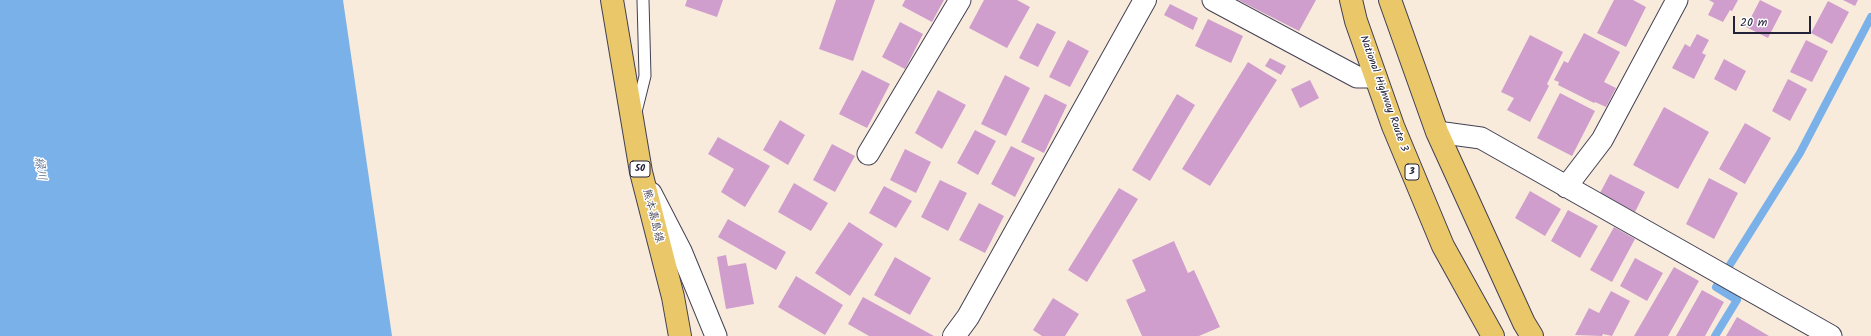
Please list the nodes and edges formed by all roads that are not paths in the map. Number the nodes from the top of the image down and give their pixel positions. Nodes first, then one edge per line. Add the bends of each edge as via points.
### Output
1 (612, 0) edge
2 (643, 0) edge
3 (960, 0) edge
4 (1145, 0) edge
5 (1213, 0) edge
6 (1351, 0) edge
7 (1390, 0) edge
8 (1677, 0) edge
9 (1376, 77) junction
10 (633, 127) junction
11 (1437, 132) junction
12 (868, 154) dead end
13 (641, 172) junction
14 (1566, 187) junction
15 (680, 336) edge
16 (716, 336) edge
17 (954, 336) edge
18 (1493, 336) edge
19 (1532, 336) edge
20 (1831, 336) edge

1 - 10 main road, 熊本嘉島線 / 50
2 - 10 lane via 645,76
3 - 12 street
4 - 17 street via 968,317
5 - 9 street via 1358,77
6 - 9 main road, National Highway Route 3 / 3
7 - 11 main road
8 - 14 street via 1602,140
9 - 18 main road, National Highway Route 3 / 3 via 1393,126 1443,246
10 - 13 main road, 熊本嘉島線 / 50
11 - 14 street via 1482,138
11 - 19 main road
13 - 15 main road, 熊本嘉島線 / 50
13 - 16 street via 681,252
14 - 20 street

